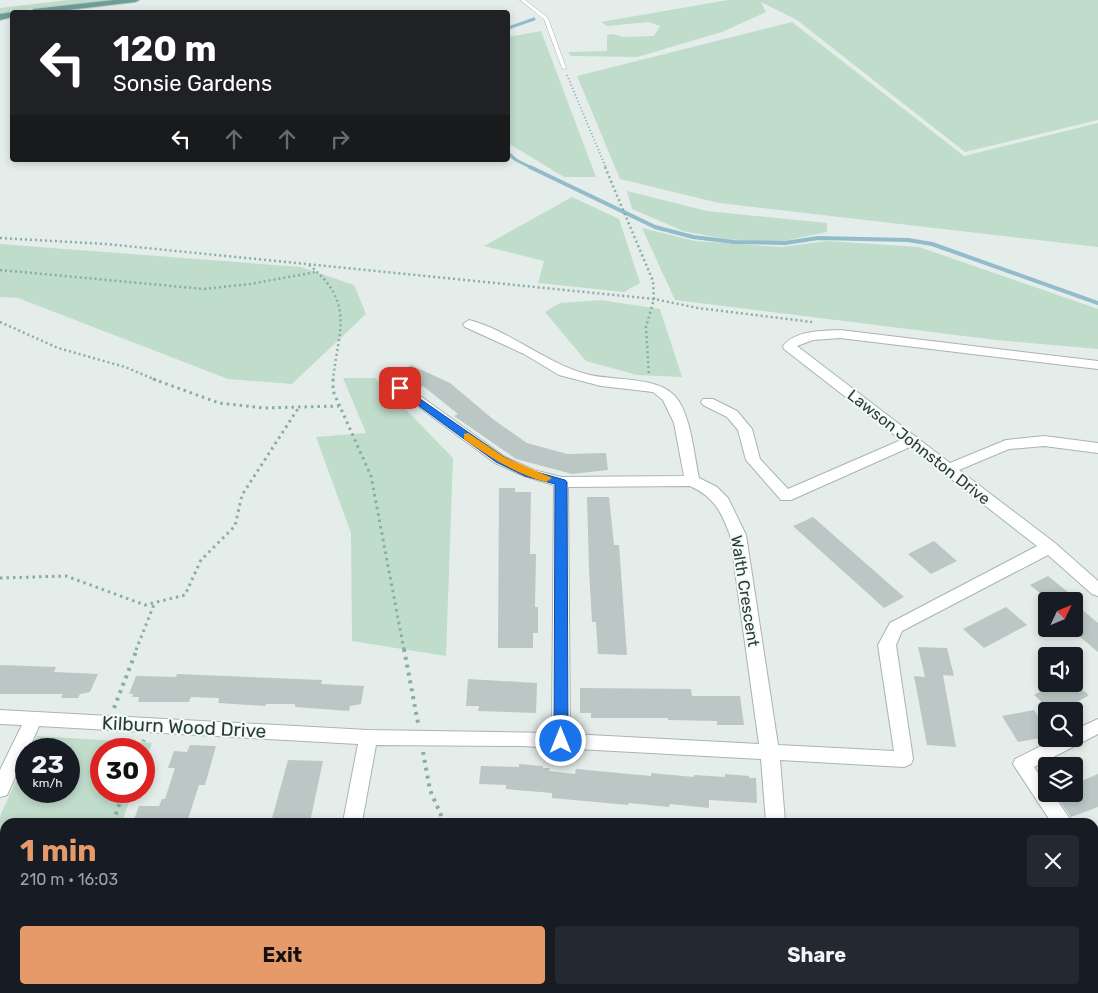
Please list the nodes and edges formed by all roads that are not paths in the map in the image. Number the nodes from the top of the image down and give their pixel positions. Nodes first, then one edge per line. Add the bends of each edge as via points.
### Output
1 (135, 0) edge
2 (522, 0) edge
3 (51, 10) edge
4 (564, 68) road end
5 (470, 324) dead end
6 (1098, 365) edge
7 (400, 388) dead end
8 (708, 402) dead end
9 (911, 441) junction
10 (1098, 448) edge
11 (949, 469) junction
12 (692, 481) junction
13 (561, 482) junction
14 (1049, 548) junction
15 (1098, 590) edge
16 (0, 717) edge
17 (34, 719) junction
18 (1098, 726) edge
19 (368, 737) junction
20 (561, 741) junction
21 (770, 754) junction
22 (0, 788) edge
23 (353, 818) edge
24 (776, 818) edge
25 (1059, 818) edge

1 - 3 main road
2 - 4 lane via 546,18
5 - 12 street via 529,351 564,372 600,382 649,388 669,398 681,423
6 - 9 street, Lawson Johnston Drive via 840,334 810,336 789,346
7 - 13 street via 500,460 529,474
8 - 9 street via 732,414 745,429 753,460 786,496
9 - 11 street, Lawson Johnston Drive
10 - 11 street via 1044,441 1006,445
11 - 14 street, Lawson Johnston Drive
12 - 13 street
12 - 21 street, Walth Crescent via 712,489 726,504 738,535
13 - 20 street
14 - 15 street, Lawson Johnston Drive
14 - 21 street, Kilburn Wood Drive via 896,627 887,645 904,759
16 - 17 street, Kilburn Wood Drive
17 - 19 street, Kilburn Wood Drive
17 - 22 street
18 - 25 street via 1022,764
19 - 20 street, Kilburn Wood Drive
19 - 23 street
20 - 21 street, Kilburn Wood Drive
21 - 24 street, Walth Crescent

